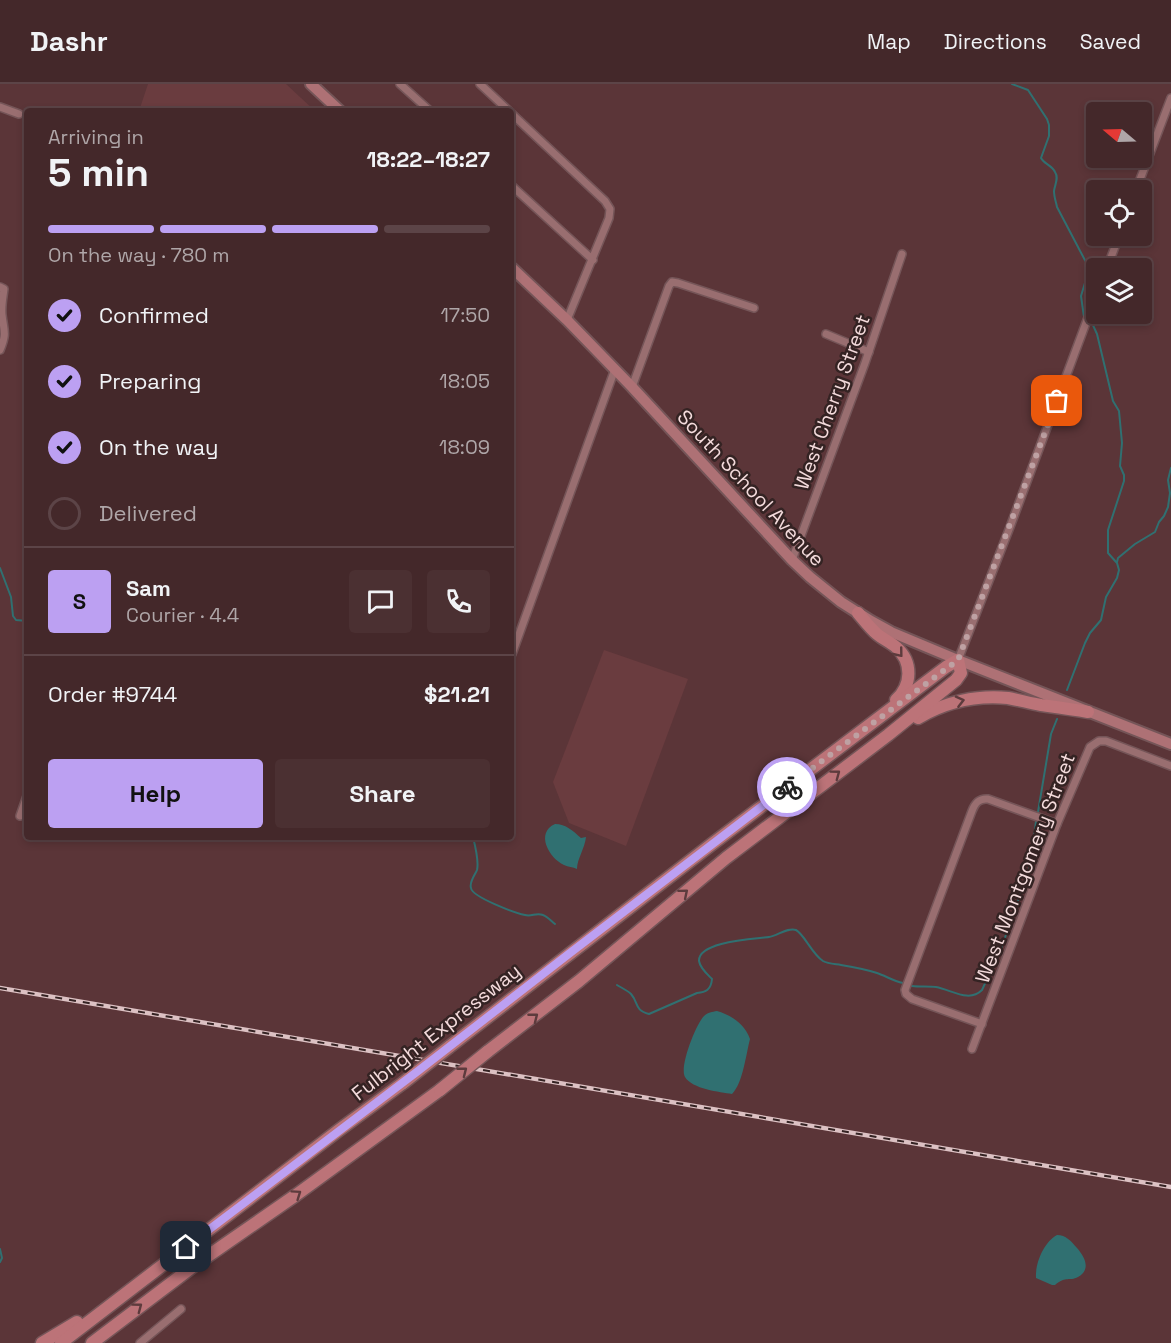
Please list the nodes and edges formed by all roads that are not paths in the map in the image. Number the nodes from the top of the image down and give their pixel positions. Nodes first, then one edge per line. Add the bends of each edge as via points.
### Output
1 (400, 84) edge
2 (480, 84) edge
3 (313, 85) edge
4 (1171, 99) edge
5 (0, 107) edge
6 (337, 108) edge
7 (427, 108) edge
8 (506, 108) edge
9 (19, 114) dead end
10 (514, 116) edge
11 (1140, 180) edge
12 (514, 188) edge
13 (902, 254) dead end
14 (592, 260) junction
15 (514, 270) edge
16 (2, 288) edge
17 (754, 308) dead end
18 (567, 320) junction
19 (1086, 323) edge
20 (826, 334) dead end
21 (0, 350) edge
22 (869, 352) junction
23 (615, 369) junction
24 (632, 387) junction
25 (792, 561) junction
26 (858, 613) junction
27 (514, 648) edge
28 (958, 660) junction
29 (1088, 712) junction
30 (888, 735) junction
31 (1171, 744) edge
32 (835, 751) junction
33 (1171, 766) edge
34 (24, 805) edge
35 (20, 816) dead end
36 (1058, 824) junction
37 (982, 1024) junction
38 (972, 1049) dead end
39 (129, 1291) junction
40 (181, 1309) dead end
41 (42, 1343) edge
42 (61, 1343) edge
43 (92, 1343) edge
44 (140, 1343) edge

1 - 7 street
2 - 8 street
3 - 6 main road
4 - 11 street
5 - 9 street
10 - 14 street via 610,209
12 - 14 street
13 - 22 street, West Cherry Street
14 - 18 street
15 - 18 main road, South School Avenue
16 - 21 street via 5,327
17 - 24 street via 672,282
18 - 23 main road, South School Avenue
19 - 28 street
20 - 22 street
22 - 25 street, West Cherry Street
23 - 24 main road, South School Avenue
23 - 27 street
24 - 25 main road, South School Avenue
25 - 26 main road, South School Avenue
26 - 28 main road, South School Avenue via 891,632
26 -> 32 highway via 901,652 909,669 909,680 898,698
28 - 29 main road, South School Avenue
28 - 30 highway via 961,673 956,680
28 - 32 highway
30 -> 29 highway via 929,711 976,698 1005,698
29 - 31 main road, South School Avenue
43 -> 30 highway, bridge via 440,1090 726,858
32 - 39 highway, Fulbright Expressway, bridge
33 - 36 street, West Montgomery Street via 1106,741 1094,743
34 - 35 street
36 - 37 street, West Montgomery Street
36 - 37 street via 988,799 982,798 974,805 906,993 912,999
37 - 38 street, West Montgomery Street
39 - 41 highway
39 - 42 highway, Fulbright Expressway
40 - 44 street

